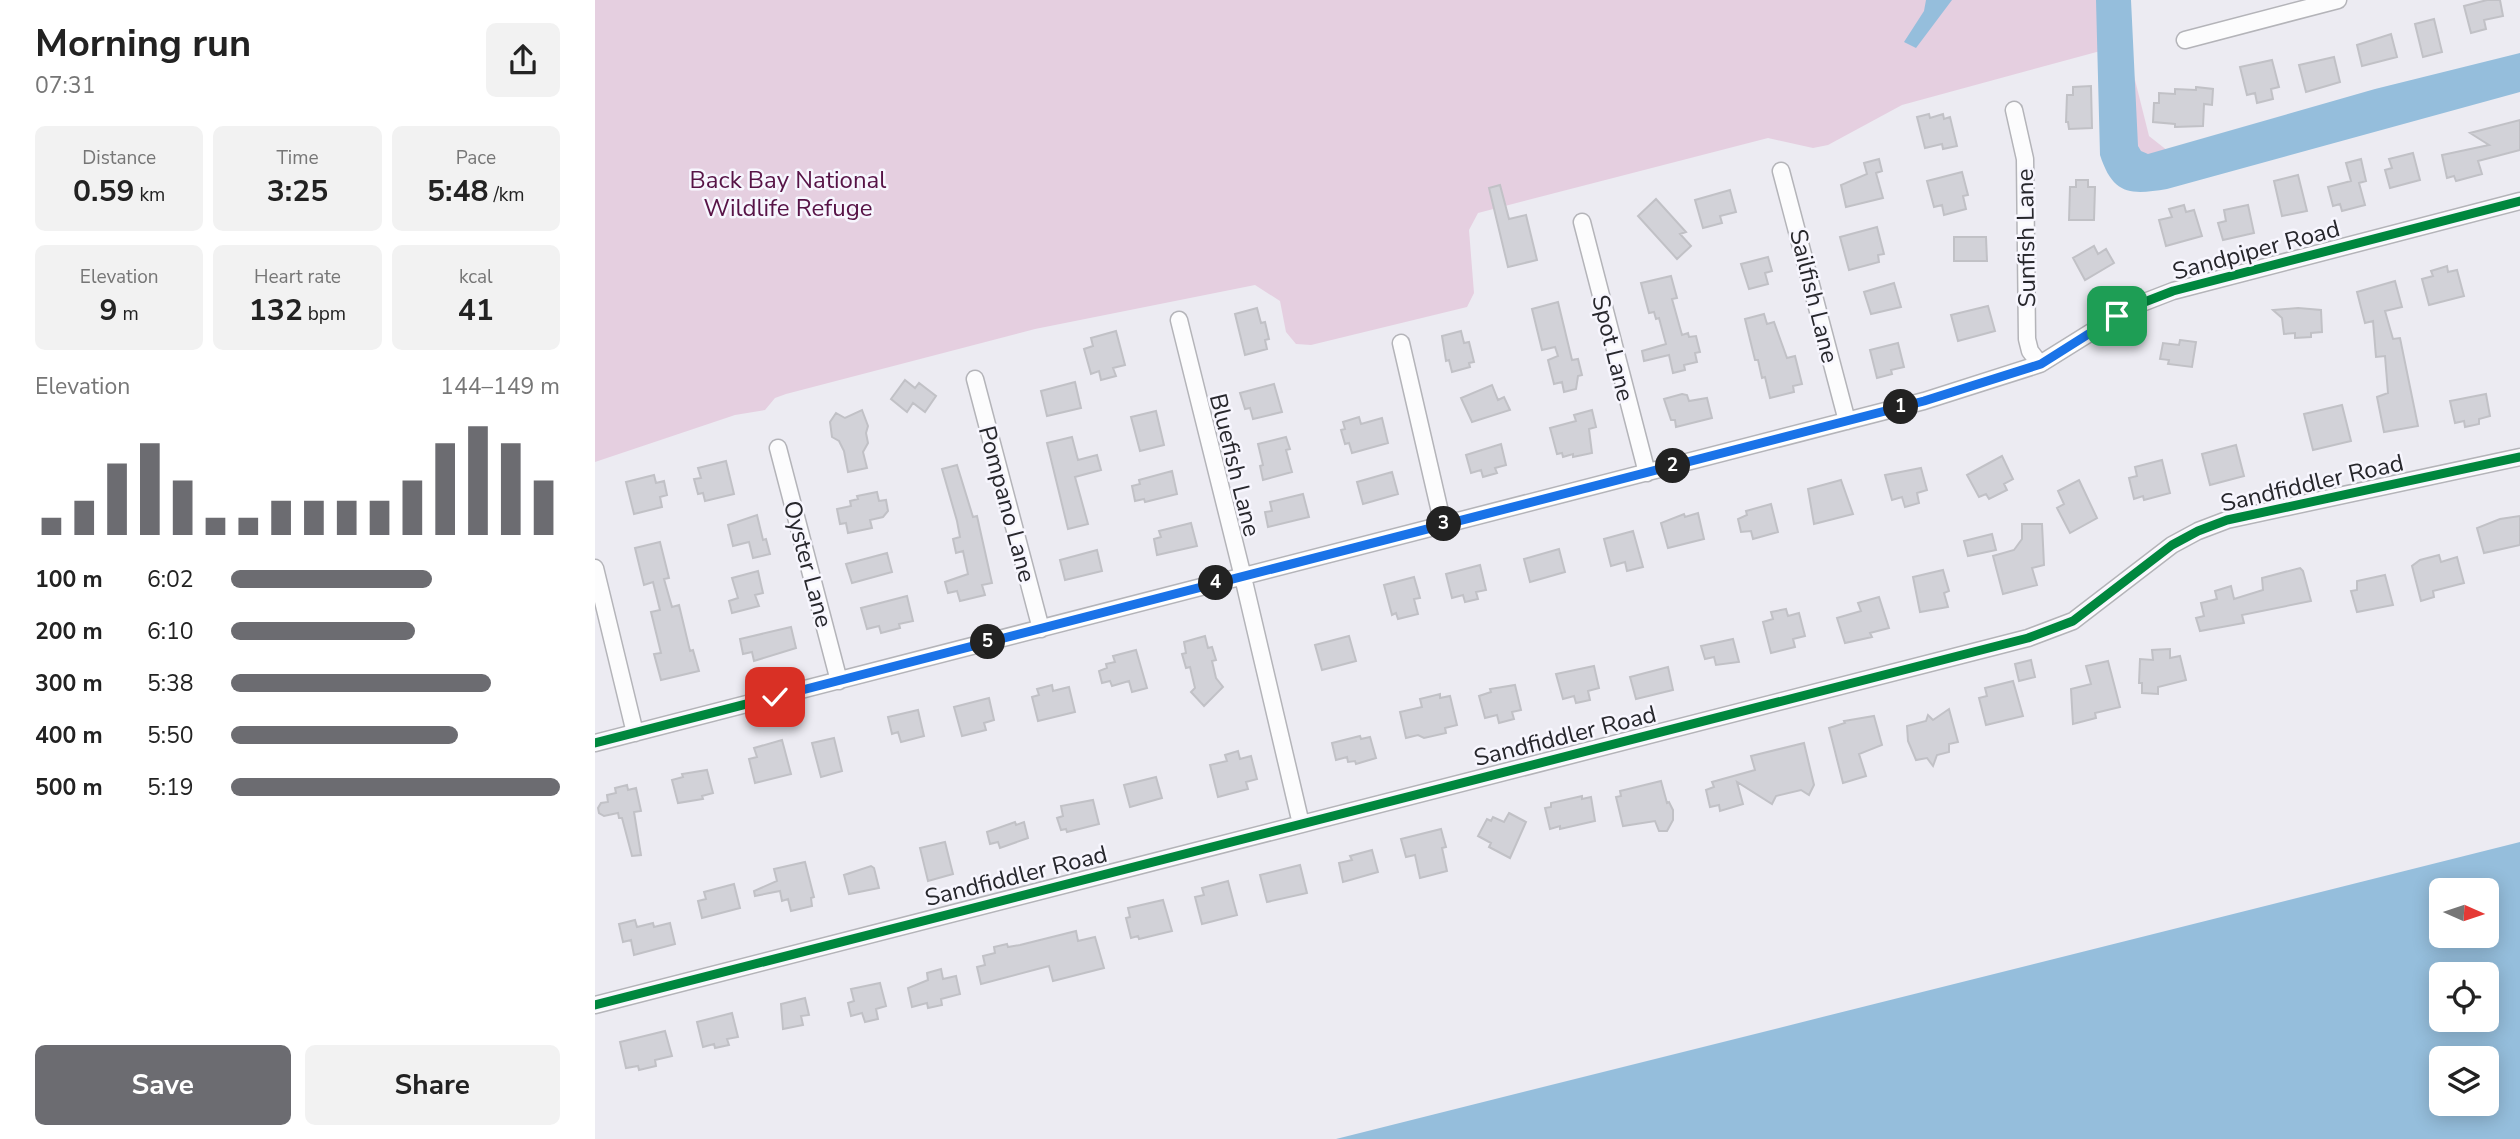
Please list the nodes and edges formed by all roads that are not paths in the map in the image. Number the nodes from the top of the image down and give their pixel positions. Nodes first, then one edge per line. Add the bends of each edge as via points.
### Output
1 (2338, 0) edge
2 (2185, 40) dead end
3 (2014, 110) dead end
4 (1781, 171) dead end
5 (2520, 201) edge
6 (1581, 222) dead end
7 (1179, 320) dead end
8 (1401, 343) dead end
9 (2041, 364) junction
10 (975, 379) dead end
11 (1847, 421) junction
12 (778, 448) dead end
13 (2520, 457) edge
14 (1647, 473) junction
15 (1443, 525) junction
16 (595, 568) edge
17 (1243, 576) junction
18 (1041, 629) junction
19 (839, 681) junction
20 (635, 733) junction
21 (595, 743) edge
22 (1301, 824) junction
23 (595, 1005) edge

1 - 2 street
3 - 9 street, Sunfish Lane via 2025,159 2027,339
4 - 11 street, Sailfish Lane
5 - 9 street, Sandpiper Road via 2173,292 2117,316
6 - 14 street, Spot Lane
7 - 17 street, Bluefish Lane
8 - 15 street
9 - 11 street, Sandpiper Road
10 - 18 street, Pompano Lane
11 - 14 street, Sandpiper Road
12 - 19 street, Oyster Lane
13 - 22 street, Sandfiddler Road via 2228,520 2197,531 2073,621 2028,638
14 - 15 street, Sandpiper Road
15 - 17 street, Sandpiper Road
16 - 20 street
17 - 18 street, Sandpiper Road
17 - 22 street, Bluefish Lane
18 - 19 street, Sandpiper Road
19 - 20 street, Sandpiper Road
20 - 21 street, Sandpiper Road
22 - 23 street, Sandfiddler Road

